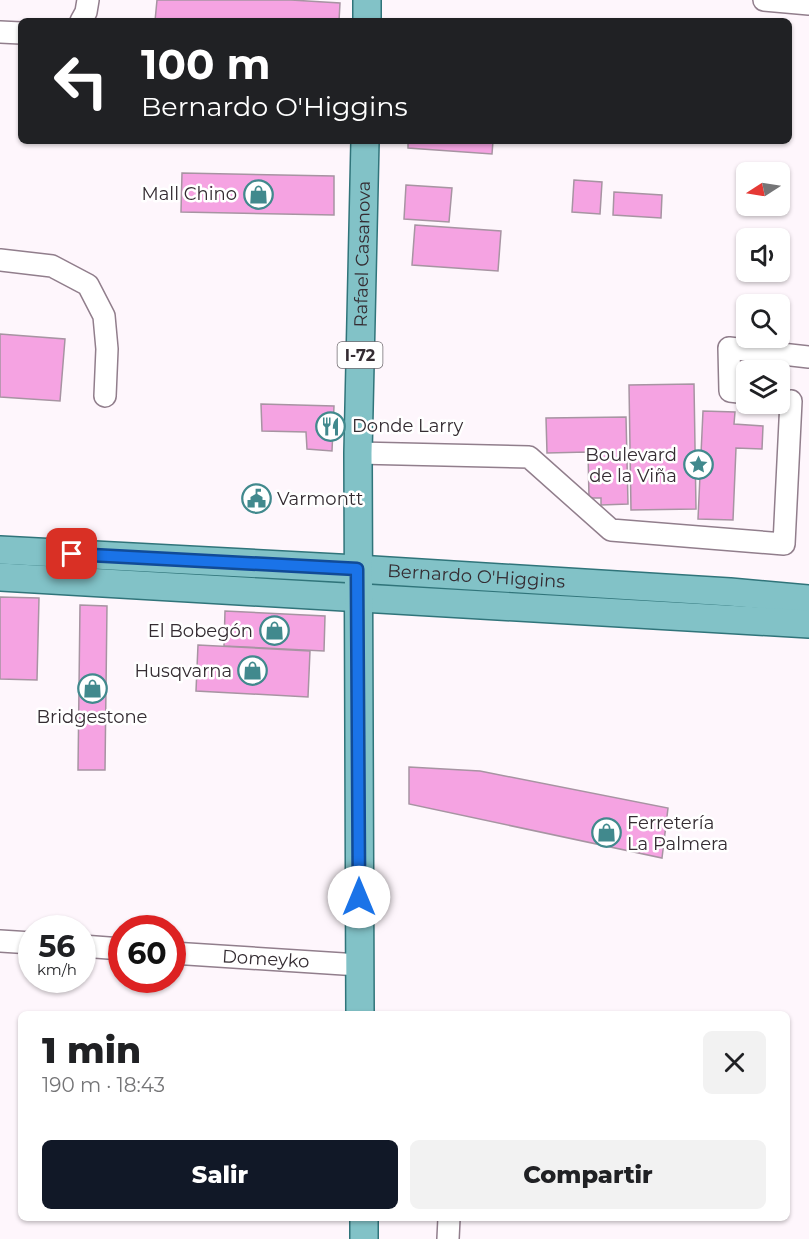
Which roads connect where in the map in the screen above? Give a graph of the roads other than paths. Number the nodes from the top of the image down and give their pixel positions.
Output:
1 (88, 0) edge
2 (366, 0) edge
3 (764, 0) edge
4 (770, 0) edge
5 (809, 4) edge
6 (83, 18) edge
7 (366, 18) edge
8 (0, 32) edge
9 (18, 33) edge
10 (365, 144) edge
11 (0, 261) edge
12 (809, 357) edge
13 (736, 392) edge
14 (105, 396) dead end
15 (793, 401) edge
16 (358, 453) junction
17 (0, 550) edge
18 (357, 569) junction
19 (0, 577) edge
20 (357, 598) junction
21 (809, 599) edge
22 (809, 624) edge
23 (0, 941) edge
24 (18, 942) edge
25 (186, 954) edge
26 (359, 966) junction
27 (360, 1011) edge
28 (364, 1221) edge
29 (449, 1221) edge
30 (364, 1239) edge
31 (448, 1239) edge

1 - 6 street
2 - 7 main road
3 - 4 street
4 - 5 street
8 - 9 street
10 - 16 main road, Rafael Casanova / I-72
11 - 14 street
12 - 13 street
15 - 16 street
16 - 18 main road, Rafael Casanova / I-72
17 - 18 main road, Bernardo O'Higgins
18 - 20 main road, Rafael Casanova / I-72
18 - 21 main road, Bernardo O'Higgins
19 - 20 main road, Bernardo O'Higgins
20 - 22 main road, Bernardo O'Higgins
20 - 26 main road, Rafael Casanova / I-72
23 - 24 street
25 - 26 street, Domeyko
26 - 27 main road, Rafael Casanova / I-72
28 - 30 main road
29 - 31 street

